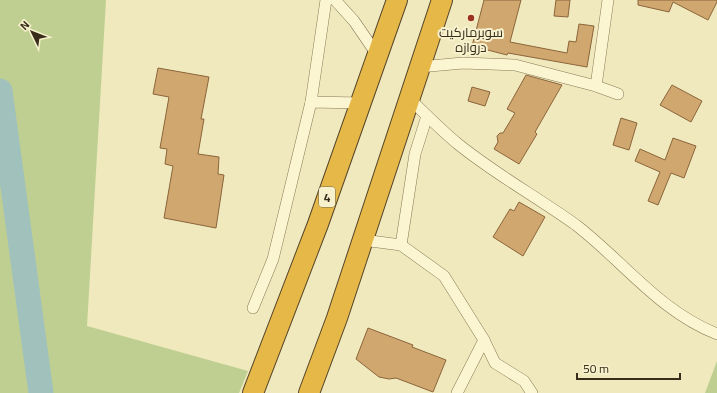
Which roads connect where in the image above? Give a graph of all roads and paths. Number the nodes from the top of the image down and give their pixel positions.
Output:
1 (326, 0) edge
2 (335, 0) edge
3 (397, 0) edge
4 (442, 0) edge
5 (608, 0) edge
6 (378, 56) junction
7 (419, 67) junction
8 (596, 86) junction
9 (618, 94) dead end
10 (409, 98) junction
11 (311, 102) junction
12 (361, 103) junction
13 (427, 116) junction
14 (363, 240) junction
15 (400, 245) junction
16 (253, 308) dead end
17 (717, 334) edge
18 (484, 340) junction
19 (253, 393) edge
20 (309, 393) edge
21 (456, 393) edge
22 (532, 393) edge

1 - 11 street
2 - 6 street
3 - 6 highway, 4
4 - 7 highway
5 - 8 street
6 - 12 highway, 4
7 - 8 street
7 - 10 highway
8 - 9 street
10 - 13 street
10 - 14 highway
11 - 12 street
11 - 16 street
12 - 19 highway, 4
13 - 15 street
13 - 17 street
14 - 15 street
14 - 20 highway
15 - 18 street
18 - 21 street
18 - 22 street

